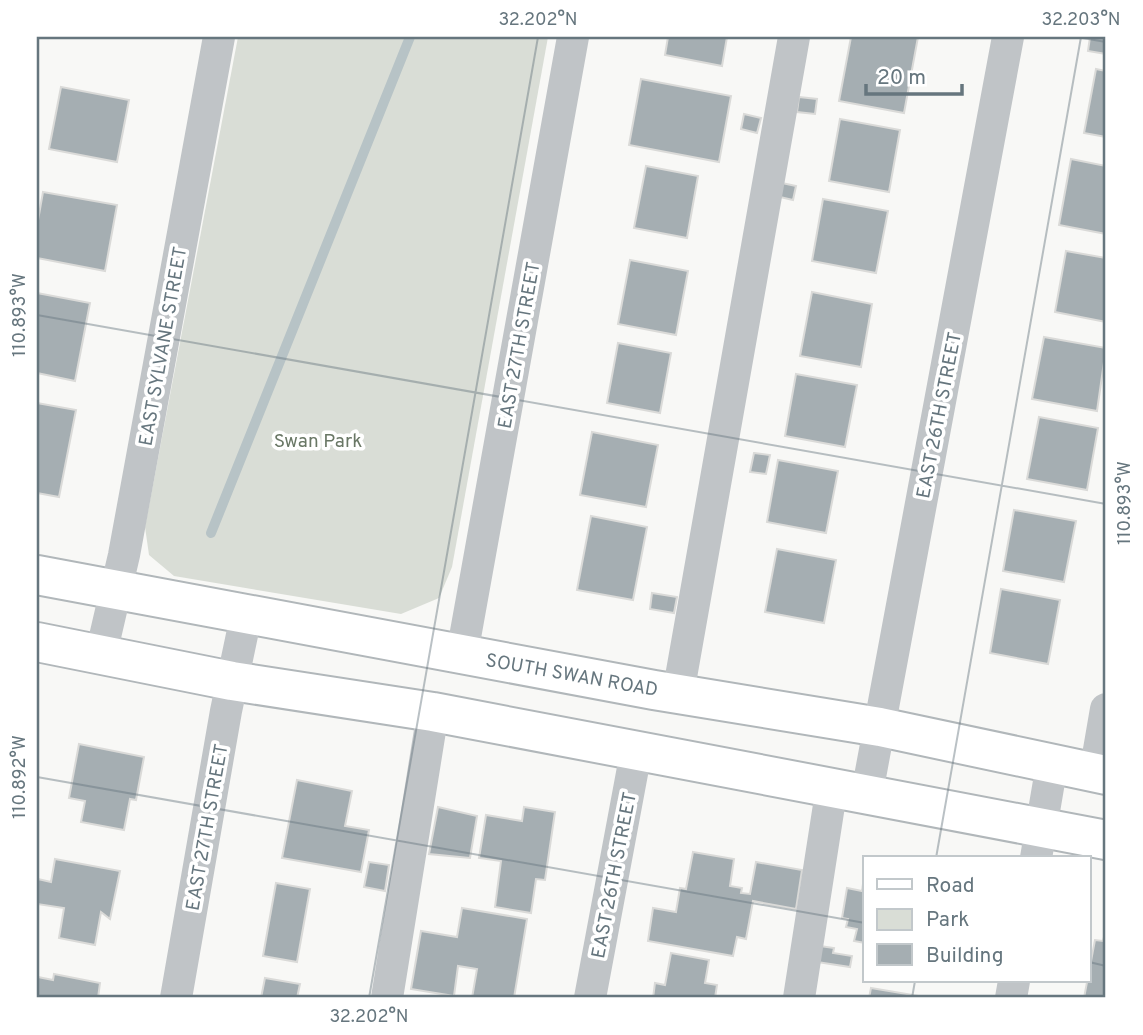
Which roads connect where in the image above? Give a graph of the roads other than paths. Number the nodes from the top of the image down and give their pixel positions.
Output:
1 (219, 37) edge
2 (573, 37) edge
3 (794, 37) edge
4 (1008, 37) edge
5 (37, 575) edge
6 (117, 593) junction
7 (246, 616) junction
8 (37, 642) edge
9 (101, 654) junction
10 (462, 654) junction
11 (232, 681) junction
12 (678, 694) junction
13 (1106, 709) edge
14 (433, 712) junction
15 (880, 727) junction
16 (636, 752) junction
17 (1052, 764) junction
18 (1100, 774) edge
19 (849, 790) junction
20 (1106, 840) edge
21 (1039, 843) edge
22 (176, 998) edge
23 (387, 998) edge
24 (590, 998) edge
25 (799, 998) edge

1 - 6 street, EAST SYLVANE STREET
2 - 10 street, EAST 27TH STREET
3 - 12 street
4 - 15 street, EAST 26TH STREET
5 - 6 main road, SOUTH SWAN ROAD
6 - 7 main road, SOUTH SWAN ROAD
6 - 9 street, EAST SYLVANE STREET
7 - 10 main road, SOUTH SWAN ROAD
7 - 11 street, EAST 27TH STREET
8 - 9 main road
9 - 11 main road
10 - 12 main road, SOUTH SWAN ROAD
11 - 14 main road
11 - 22 street, EAST 27TH STREET
12 - 15 main road, SOUTH SWAN ROAD
13 - 18 street
14 - 16 main road
14 - 23 street
15 - 17 main road, SOUTH SWAN ROAD
15 - 19 street, EAST 26TH STREET
16 - 19 main road
16 - 24 street, EAST 26TH STREET
17 - 18 main road, SOUTH SWAN ROAD
17 - 21 street
19 - 21 main road
19 - 25 street, EAST 26TH STREET
20 - 21 main road

